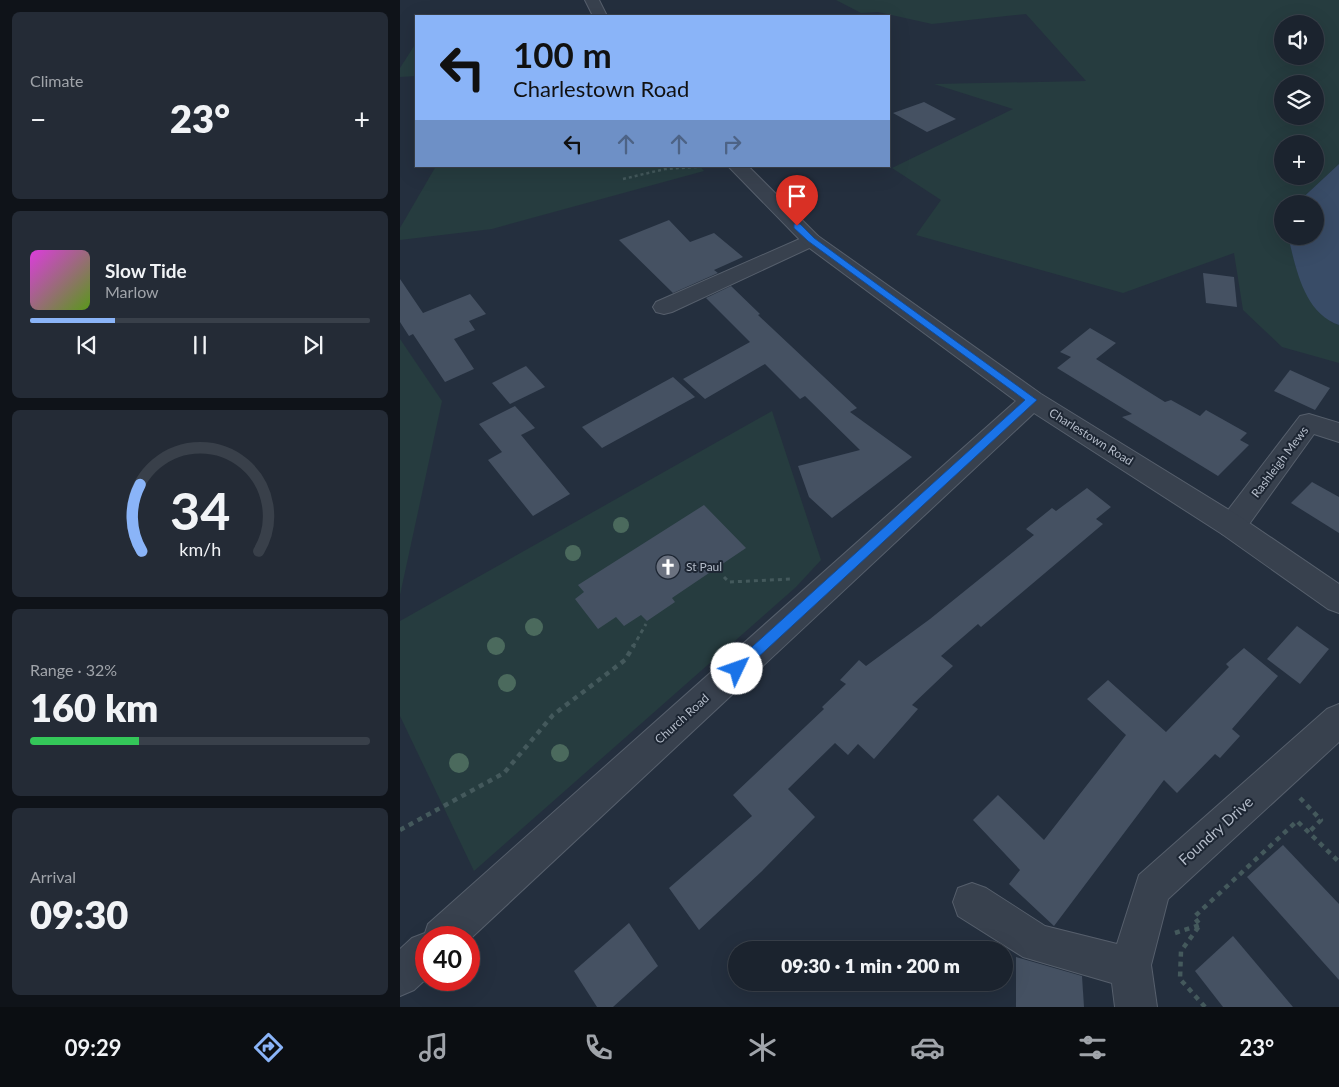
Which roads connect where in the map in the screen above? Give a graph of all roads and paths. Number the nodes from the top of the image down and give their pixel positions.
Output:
1 (592, 0) edge
2 (600, 15) edge
3 (696, 167) edge
4 (738, 167) edge
5 (623, 179) dead end
6 (811, 240) junction
7 (664, 306) dead end
8 (1032, 400) junction
9 (1339, 433) edge
10 (1232, 526) junction
11 (724, 577) dead end
12 (825, 589) junction
13 (1339, 600) edge
14 (646, 624) dead end
15 (1339, 720) edge
16 (1277, 775) junction
17 (400, 830) edge
18 (1309, 832) junction
19 (1339, 862) edge
20 (972, 902) dead end
21 (455, 926) edge
22 (415, 962) edge
23 (1131, 965) junction
24 (400, 976) edge
25 (1136, 1007) edge
26 (1205, 1007) edge

1 - 2 street
3 - 5 path
4 - 6 street, Charlestown Road
6 - 7 street
6 - 8 street, Charlestown Road
8 - 10 street, Charlestown Road
8 - 12 street, Church Road
9 - 10 street, Rashleigh Mews
10 - 13 street, Charlestown Road
11 - 12 path
12 - 21 street, Church Road
14 - 17 path
15 - 16 street, Foundry Drive
16 - 18 path
16 - 23 street, Foundry Drive
18 - 19 path
18 - 26 path
20 - 23 street
22 - 24 street
23 - 25 street, Foundry Drive

